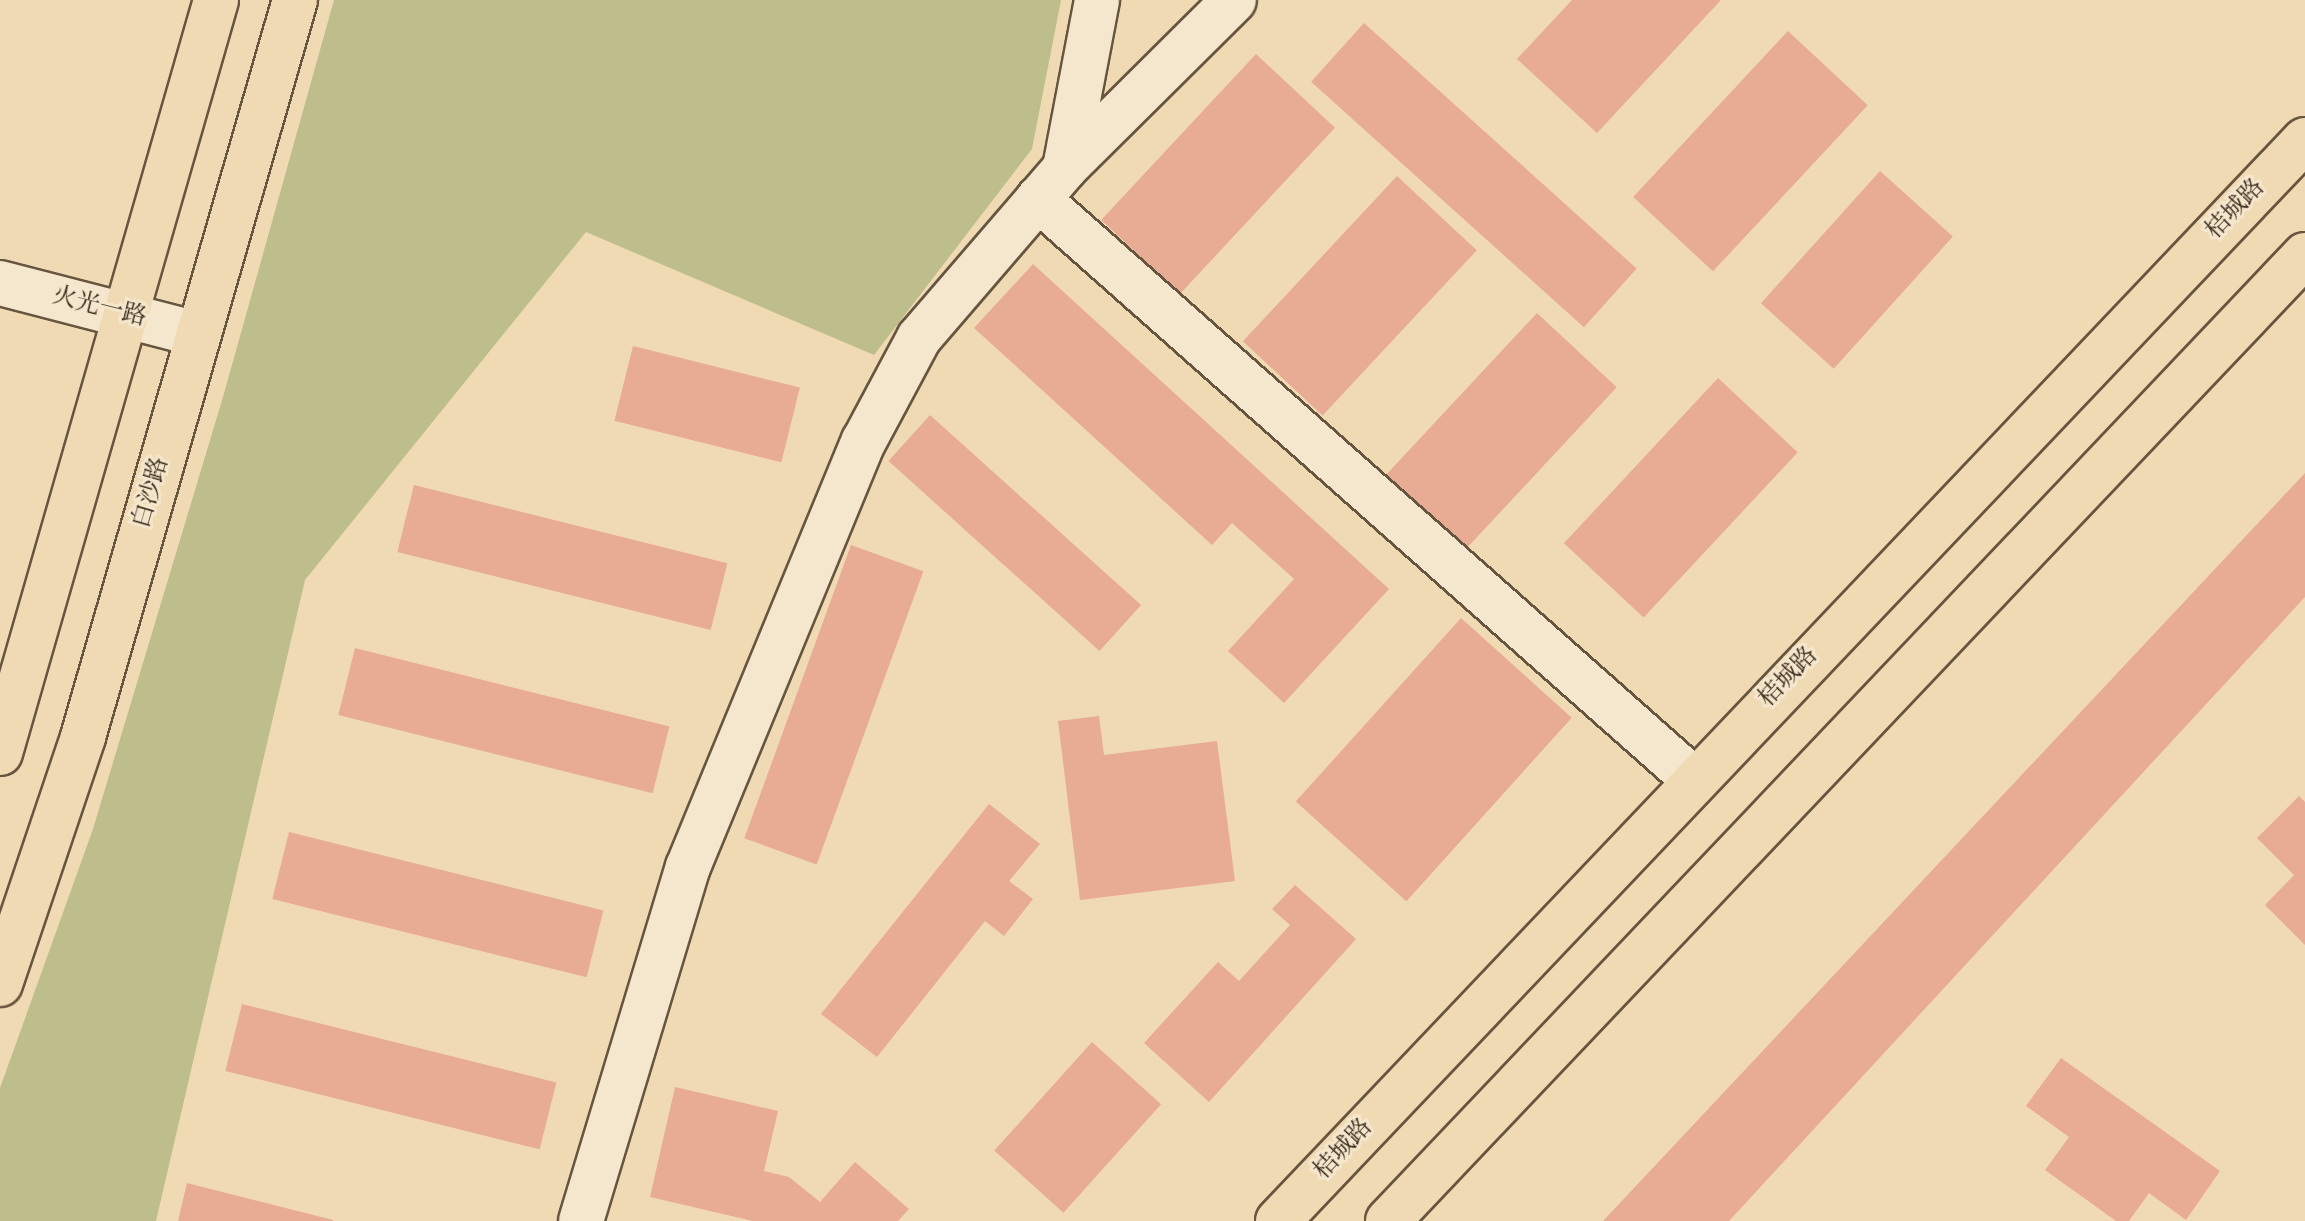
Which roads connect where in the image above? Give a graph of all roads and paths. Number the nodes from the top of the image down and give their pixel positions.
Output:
1 (216, 0) edge
2 (295, 0) edge
3 (1097, 0) edge
4 (1234, 0) edge
5 (2305, 140) edge
6 (1051, 184) junction
7 (2305, 255) edge
8 (0, 283) edge
9 (128, 314) junction
10 (197, 334) junction
11 (0, 753) edge
12 (1693, 779) junction
13 (0, 984) edge
14 (581, 1221) edge
15 (1278, 1221) edge
16 (1388, 1221) edge

1 - 9 main road
2 - 10 main road, 白沙路
3 - 6 street
4 - 6 street
5 - 12 main road, 桔城路
6 - 12 street
6 - 14 street
7 - 16 main road
8 - 9 street, 火光一路
9 - 10 street, 火光一路
9 - 11 main road
10 - 13 main road, 白沙路
12 - 15 main road, 桔城路

